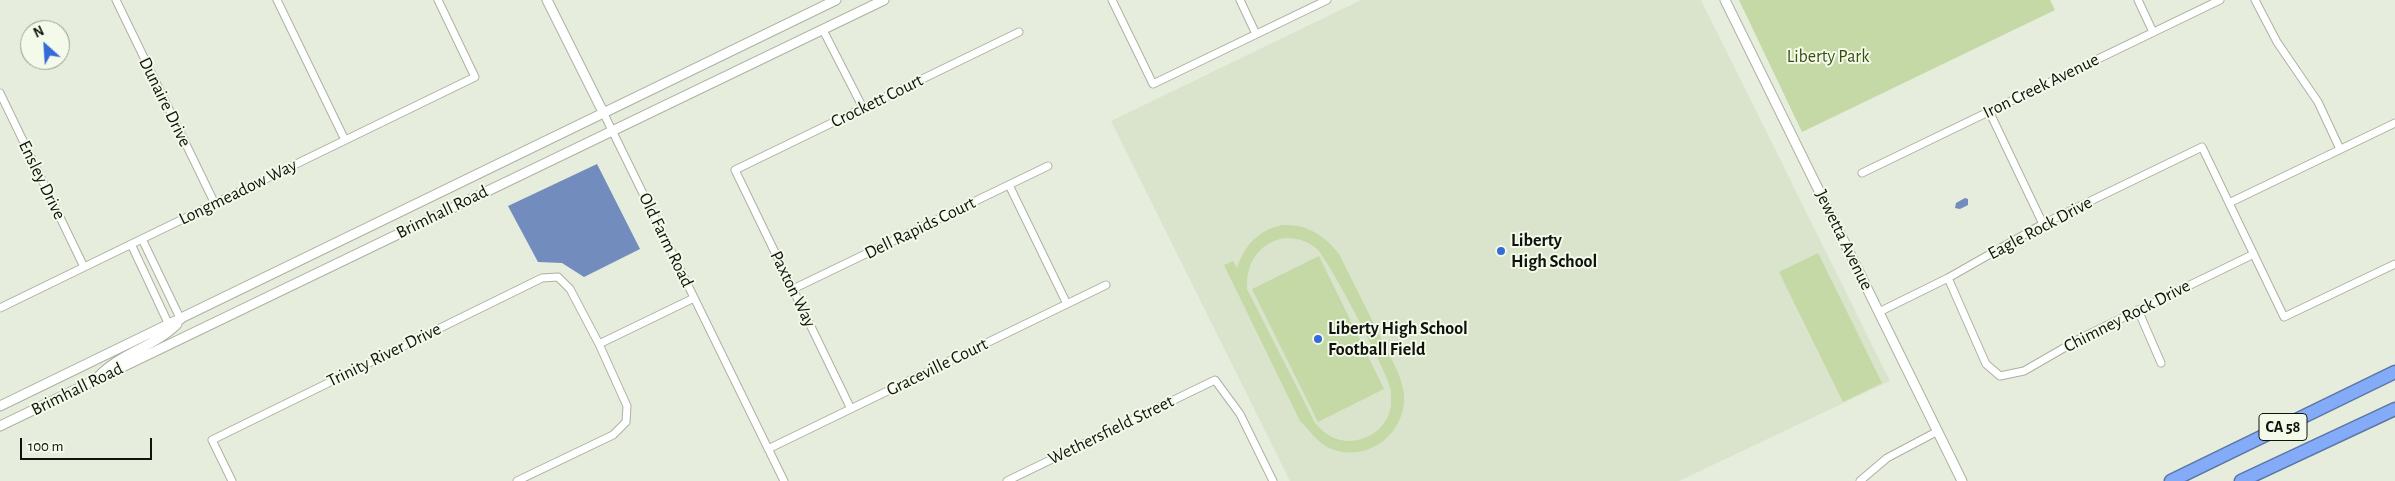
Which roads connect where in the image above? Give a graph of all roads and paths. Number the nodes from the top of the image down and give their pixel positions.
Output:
1 (116, 0) edge
2 (277, 0) edge
3 (438, 0) edge
4 (547, 0) edge
5 (836, 0) edge
6 (873, 0) edge
7 (884, 0) edge
8 (1112, 0) edge
9 (1240, 0) edge
10 (1326, 0) edge
11 (1725, 0) edge
12 (2138, 0) edge
13 (2220, 0) edge
14 (2255, 0) edge
15 (866, 9) junction
16 (822, 30) junction
17 (1019, 32) dead end
18 (2153, 32) junction
19 (1256, 34) junction
20 (0, 93) edge
21 (863, 108) junction
22 (1989, 111) junction
23 (603, 112) junction
24 (2395, 123) edge
25 (613, 132) junction
26 (345, 140) junction
27 (2340, 149) junction
28 (1048, 166) dead end
29 (735, 170) joint
30 (1862, 173) dead end
31 (1009, 185) junction
32 (2229, 203) junction
33 (215, 204) junction
34 (2043, 224) junction
35 (142, 239) junction
36 (131, 244) junction
37 (2254, 254) junction
38 (2395, 264) edge
39 (84, 267) junction
40 (1948, 278) junction
41 (1106, 285) dead end
42 (793, 289) junction
43 (694, 298) junction
44 (1067, 304) junction
45 (0, 308) edge
46 (2138, 310) junction
47 (1879, 312) junction
48 (181, 320) junction
49 (169, 325) junction
50 (599, 344) junction
51 (2161, 363) dead end
52 (2395, 372) edge
53 (96, 380) junction
54 (0, 406) edge
55 (851, 409) junction
56 (2395, 409) edge
57 (0, 426) edge
58 (1938, 431) junction
59 (768, 449) junction
60 (232, 481) edge
61 (517, 481) edge
62 (784, 481) edge
63 (1007, 481) edge
64 (1273, 481) edge
65 (1860, 481) edge
66 (1962, 481) edge
67 (2171, 481) edge
68 (2241, 481) edge

1 - 33 street, Dunaire Drive
2 - 26 street
3 - 26 street, Longmeadow Way
4 - 23 street, Old Farm Road
5 - 23 street, Brimhall Road
6 - 15 street
7 - 15 street, Brimhall Road
8 - 19 street
9 - 19 street
10 - 19 street
11 - 47 street, Jewetta Avenue
12 - 18 street
13 - 18 street, Iron Creek Avenue
14 - 27 street
15 - 16 street, Brimhall Road
16 - 21 street
16 - 25 street, Brimhall Road
17 - 21 street, Crockett Court
18 - 22 street, Iron Creek Avenue
20 - 39 street, Ensley Drive
21 - 29 street, Crockett Court
22 - 30 street, Iron Creek Avenue
22 - 34 street
23 - 25 street, Old Farm Road
23 - 48 street, Brimhall Road
24 - 27 street
25 - 43 street, Old Farm Road
25 - 53 street, Brimhall Road
26 - 33 street, Longmeadow Way
27 - 32 street
28 - 31 street, Dell Rapids Court
29 - 42 street, Paxton Way
31 - 42 street, Dell Rapids Court
31 - 44 street
32 - 34 street, Eagle Rock Drive
32 - 37 street
33 - 35 street, Longmeadow Way
34 - 40 street, Eagle Rock Drive
35 - 36 street, Longmeadow Way
35 - 48 street
36 - 39 street, Longmeadow Way
36 - 49 street
37 - 38 street
37 - 46 street, Chimney Rock Drive
39 - 45 street, Longmeadow Way
40 - 46 street, Chimney Rock Drive
40 - 47 street, Eagle Rock Drive
41 - 44 street, Graceville Court
42 - 55 street, Paxton Way
43 - 50 street
43 - 59 street, Old Farm Road
44 - 55 street, Graceville Court
46 - 51 street
47 - 58 street, Jewetta Avenue
48 - 49 street, Brimhall Road
48 - 53 street
49 - 54 street, Brimhall Road
50 - 60 street, Trinity River Drive
50 - 61 street
52 - 67 highway, CA 58
53 - 57 street, Brimhall Road
55 - 59 street, Graceville Court
56 - 68 highway, CA 58
58 - 65 street
58 - 66 street, Jewetta Avenue
59 - 62 street, Old Farm Road
63 - 64 street, Wethersfield Street

